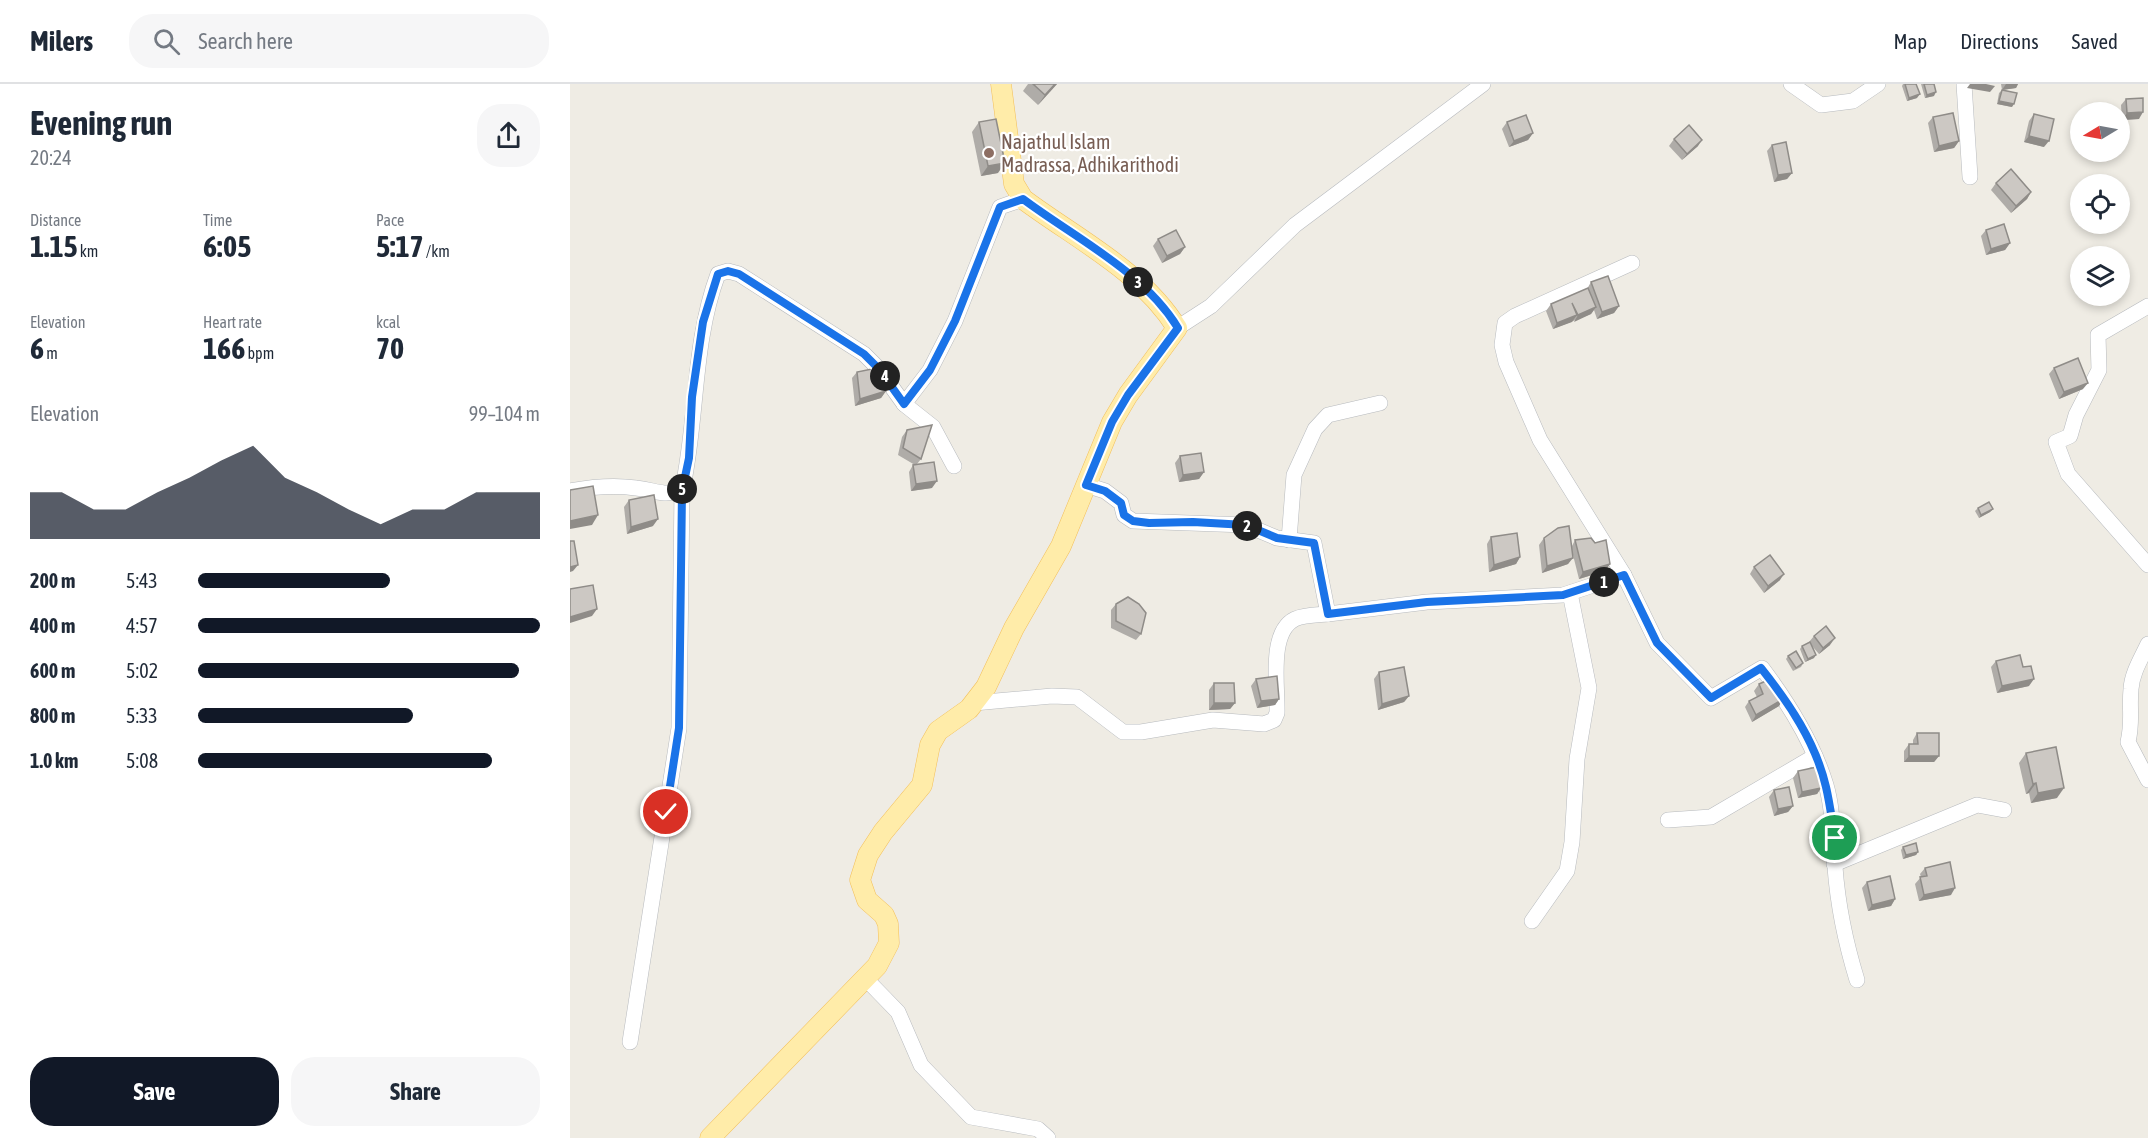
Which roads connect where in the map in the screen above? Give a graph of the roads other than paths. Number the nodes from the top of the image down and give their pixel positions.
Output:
1 (1002, 84) edge
2 (1483, 84) edge
3 (1791, 84) edge
4 (1878, 84) edge
5 (1964, 84) edge
6 (1970, 177) dead end
7 (1023, 199) junction
8 (1632, 263) dead end
9 (2148, 306) edge
10 (1178, 328) junction
11 (1380, 403) dead end
12 (904, 404) junction
13 (954, 466) dead end
14 (1086, 485) junction
15 (570, 491) edge
16 (682, 491) junction
17 (1289, 540) junction
18 (2148, 566) edge
19 (1624, 575) junction
20 (1570, 593) junction
21 (1328, 614) junction
22 (2148, 644) edge
23 (974, 703) junction
24 (1815, 756) junction
25 (2148, 780) edge
26 (2004, 810) dead end
27 (1668, 820) dead end
28 (1834, 864) junction
29 (1532, 921) dead end
30 (865, 978) junction
31 (1857, 980) dead end
32 (630, 1042) dead end
33 (710, 1138) edge
34 (1048, 1138) edge

1 - 7 main road
2 - 10 street
3 - 4 street
5 - 6 street
7 - 10 main road
7 - 12 street
8 - 19 street
9 - 18 street
10 - 14 main road
11 - 17 street
12 - 13 street
12 - 16 street
14 - 17 street
14 - 23 main road
15 - 16 street
16 - 32 street
17 - 21 street
19 - 20 street
19 - 24 street
20 - 21 street
20 - 29 street
21 - 23 street
22 - 25 street
23 - 30 main road
24 - 27 street
24 - 28 street
26 - 28 street
28 - 31 street
30 - 33 main road
30 - 34 street

